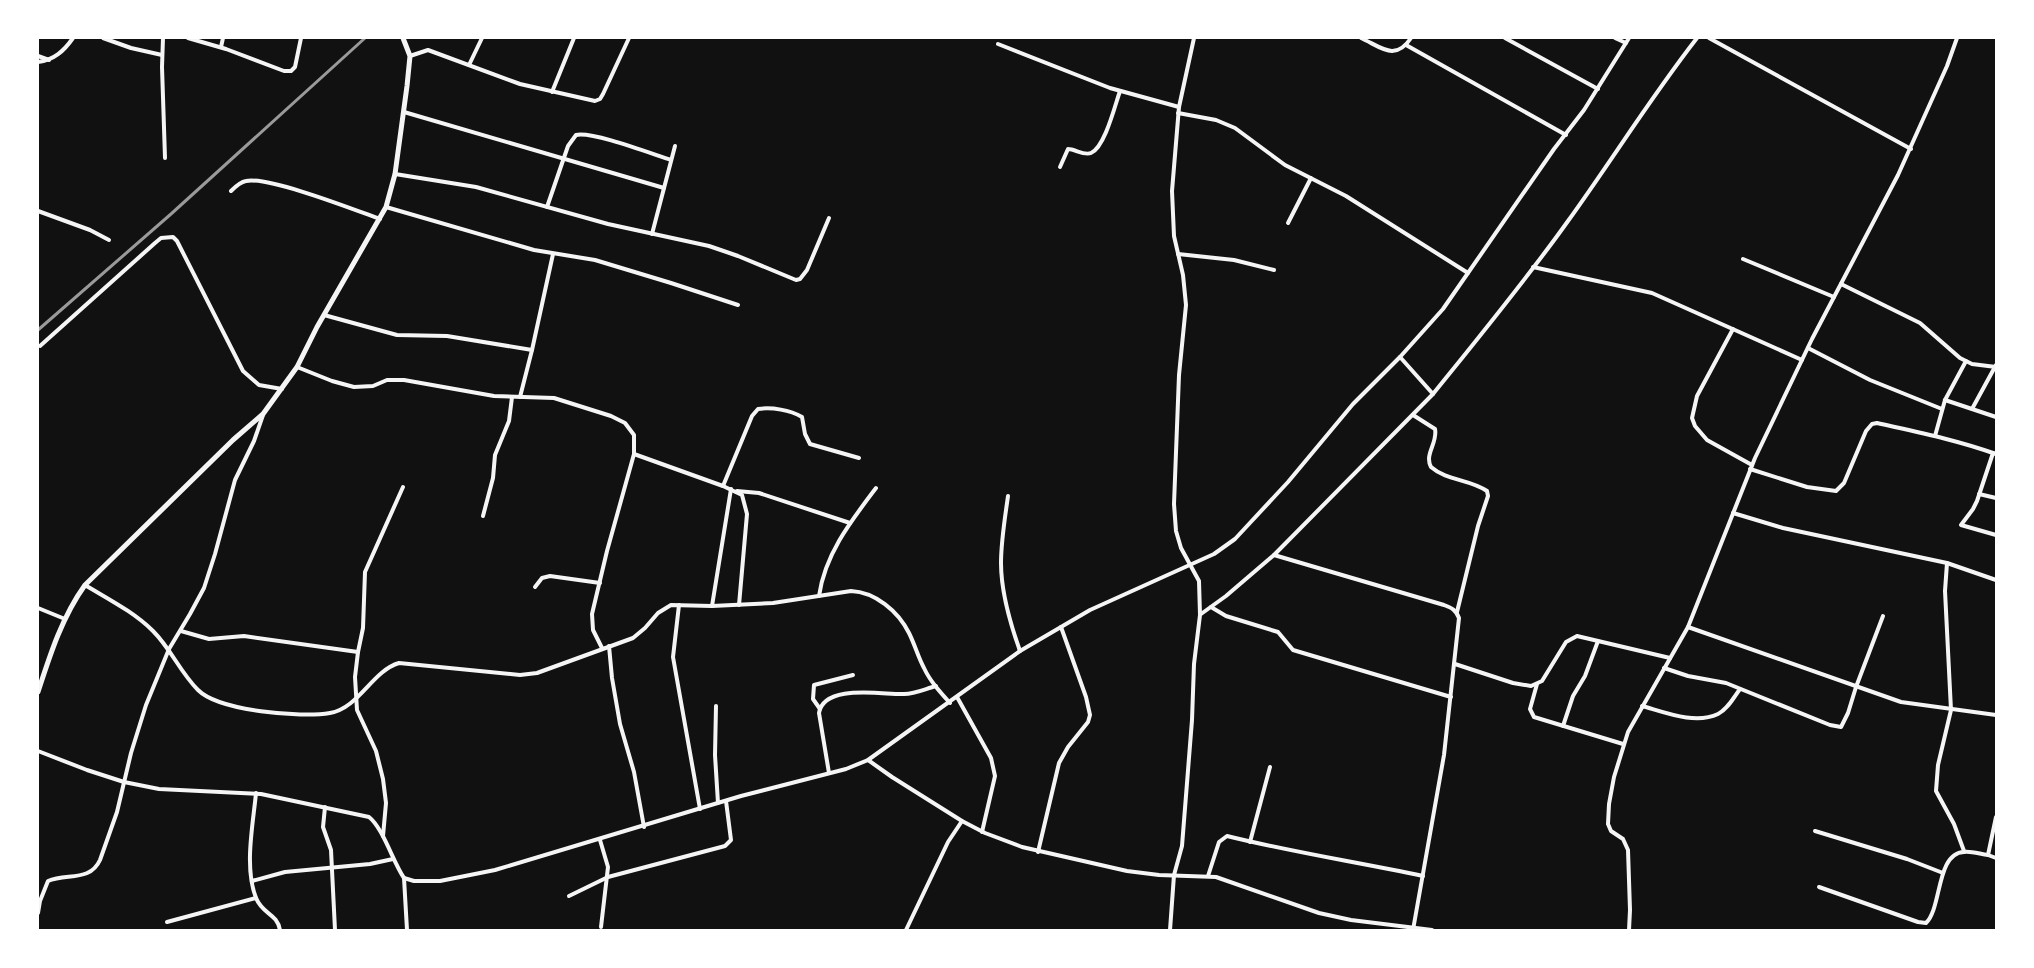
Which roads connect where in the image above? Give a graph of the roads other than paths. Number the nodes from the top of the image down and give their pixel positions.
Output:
1 (73, 38) edge
2 (103, 38) edge
3 (163, 38) edge
4 (188, 38) edge
5 (223, 38) edge
6 (301, 38) edge
7 (403, 38) edge
8 (482, 38) edge
9 (574, 38) edge
10 (629, 38) edge
11 (1187, 38) edge
12 (1361, 38) edge
13 (1411, 38) edge
14 (1505, 38) edge
15 (1615, 38) edge
16 (1629, 38) edge
17 (1697, 38) edge
18 (1709, 38) edge
19 (1957, 38) edge
20 (1194, 39) edge
21 (998, 44) dead end
22 (1626, 44) junction
23 (1406, 45) junction
24 (221, 47) junction
25 (162, 55) junction
26 (38, 56) edge
27 (410, 56) junction
28 (50, 60) junction
29 (38, 62) edge
30 (469, 65) junction
31 (1598, 89) junction
32 (1120, 91) junction
33 (552, 92) junction
34 (1179, 107) junction
35 (404, 112) junction
36 (1178, 113) junction
37 (1566, 135) junction
38 (675, 146) dead end
39 (1911, 149) junction
40 (165, 158) dead end
41 (563, 158) junction
42 (671, 160) junction
43 (1060, 167) dead end
44 (395, 174) junction
45 (1311, 178) junction
46 (664, 188) junction
47 (231, 190) dead end
48 (386, 207) junction
49 (547, 207) junction
50 (38, 211) edge
51 (829, 218) dead end
52 (380, 219) junction
53 (1288, 224) dead end
54 (652, 234) junction
55 (109, 240) dead end
56 (553, 254) junction
57 (1178, 254) junction
58 (1743, 259) dead end
59 (1533, 267) junction
60 (1274, 270) dead end
61 (1468, 273) junction
62 (1841, 284) junction
63 (1834, 297) junction
64 (738, 305) dead end
65 (324, 315) junction
66 (1733, 328) junction
67 (39, 346) dead end
68 (1808, 348) junction
69 (532, 350) junction
70 (1400, 357) junction
71 (1802, 360) junction
72 (1966, 361) junction
73 (1996, 366) edge
74 (297, 367) junction
75 (283, 389) junction
76 (1433, 394) junction
77 (512, 397) junction
78 (520, 397) junction
79 (1945, 400) junction
80 (1942, 409) junction
81 (1972, 409) junction
82 (263, 414) junction
83 (1413, 414) junction
84 (1996, 417) edge
85 (1935, 436) junction
86 (634, 454) junction
87 (1995, 454) edge
88 (858, 458) dead end
89 (1751, 467) junction
90 (723, 486) junction
91 (403, 487) dead end
92 (876, 488) dead end
93 (731, 489) junction
94 (737, 491) junction
95 (1979, 494) junction
96 (1008, 496) dead end
97 (1996, 498) edge
98 (1733, 513) junction
99 (483, 516) dead end
100 (850, 523) junction
101 (1996, 535) edge
102 (1274, 555) junction
103 (1947, 563) junction
104 (1190, 565) junction
105 (1996, 580) edge
106 (600, 583) junction
107 (85, 585) junction
108 (535, 587) dead end
109 (819, 596) junction
110 (739, 604) junction
111 (679, 605) junction
112 (712, 606) junction
113 (1211, 607) junction
114 (38, 608) edge
115 (1457, 612) junction
116 (1200, 615) junction
117 (1883, 616) dead end
118 (65, 619) junction
119 (1061, 627) junction
120 (1688, 627) junction
121 (181, 630) junction
122 (1598, 641) junction
123 (609, 646) junction
124 (602, 648) junction
125 (169, 649) junction
126 (1020, 651) junction
127 (358, 652) junction
128 (1670, 658) junction
129 (1455, 664) junction
130 (1664, 668) junction
131 (853, 675) dead end
132 (1537, 684) junction
133 (936, 686) junction
134 (1856, 687) junction
135 (1740, 688) junction
136 (38, 692) edge
137 (957, 697) junction
138 (1451, 697) junction
139 (355, 698) junction
140 (950, 703) junction
141 (716, 706) dead end
142 (1642, 706) junction
143 (820, 710) junction
144 (1952, 710) junction
145 (1996, 715) edge
146 (1563, 726) junction
147 (1623, 744) junction
148 (38, 751) edge
149 (868, 760) junction
150 (1269, 767) dead end
151 (829, 773) junction
152 (124, 782) junction
153 (256, 793) junction
154 (726, 801) junction
155 (718, 803) junction
156 (325, 807) junction
157 (700, 809) junction
158 (1996, 817) edge
159 (962, 821) junction
160 (644, 827) junction
161 (1815, 831) dead end
162 (982, 832) junction
163 (383, 837) junction
164 (600, 840) junction
165 (1250, 842) junction
166 (1964, 851) junction
167 (1038, 852) junction
168 (1988, 855) junction
169 (1996, 858) edge
170 (393, 859) junction
171 (331, 869) junction
172 (1943, 873) junction
173 (1174, 874) junction
174 (1208, 876) junction
175 (1423, 876) junction
176 (608, 877) junction
177 (404, 878) junction
178 (252, 881) junction
179 (1819, 887) dead end
180 (569, 896) dead end
181 (256, 898) junction
182 (38, 913) edge
183 (167, 922) dead end
184 (601, 927) dead end
185 (1413, 929) edge
186 (280, 930) edge
187 (335, 930) edge
188 (407, 930) edge
189 (906, 930) edge
190 (1170, 930) edge
191 (1432, 930) edge
192 (1629, 930) edge

1 - 28 street
2 - 25 street
3 - 25 street
4 - 24 street
5 - 24 street
6 - 24 street
7 - 27 main road
8 - 30 street
9 - 33 street
10 - 33 street
11 - 20 street
12 - 23 street
13 - 23 street
14 - 31 street
15 - 22 street
16 - 22 street
17 - 59 street
18 - 39 street
19 - 39 street
20 - 34 street
21 - 32 street
22 - 31 street
23 - 37 street
25 - 40 street
26 - 28 street
27 - 30 street
27 - 35 main road
28 - 29 street
30 - 33 street
31 - 37 street
32 - 34 street
32 - 43 street
34 - 36 street
35 - 41 street
35 - 44 main road
36 - 45 street
36 - 57 street
37 - 61 street
38 - 42 street
39 - 62 street
41 - 42 street
41 - 46 street
41 - 49 street
42 - 46 street
44 - 48 main road
44 - 49 street
45 - 53 street
45 - 61 street
46 - 54 street
47 - 52 street
48 - 52 main road
48 - 56 street
49 - 54 street
50 - 55 street
51 - 54 street
52 - 65 main road
56 - 64 street
56 - 69 street
57 - 60 street
57 - 104 street
58 - 63 street
59 - 66 street
59 - 76 street
61 - 70 street
62 - 63 street
62 - 72 street
63 - 68 street
65 - 69 street
65 - 74 main road
66 - 71 street
66 - 89 street
67 - 75 street
68 - 71 street
68 - 80 street
69 - 78 street
70 - 76 street
70 - 104 street
71 - 89 street
72 - 73 street
72 - 79 street
73 - 81 street
74 - 75 main road
74 - 77 street
75 - 82 main road
76 - 83 street
77 - 78 street
77 - 99 street
78 - 86 street
79 - 80 street
79 - 81 street
80 - 85 street
81 - 84 street
82 - 107 main road
82 - 121 street
83 - 102 street
83 - 115 street
85 - 87 street
85 - 89 street
86 - 90 street
86 - 106 street
87 - 95 street
88 - 90 street
89 - 98 street
90 - 93 street
91 - 127 street
92 - 100 street
93 - 94 street
93 - 112 street
94 - 100 street
94 - 110 street
95 - 97 street
95 - 101 street
96 - 126 street
98 - 103 street
98 - 120 street
100 - 109 street
102 - 113 street
102 - 115 street
103 - 105 street
103 - 144 street
104 - 116 street
104 - 119 street
106 - 108 street
106 - 124 street
107 - 118 main road
107 - 125 street
109 - 110 street
109 - 133 street
110 - 112 street
111 - 112 street
111 - 123 street
111 - 157 street
113 - 116 street
113 - 138 street
114 - 118 street
115 - 129 street
116 - 173 street
117 - 134 street
118 - 136 main road
119 - 126 street
119 - 167 street
120 - 128 street
120 - 134 street
121 - 125 street
121 - 127 street
122 - 128 street
122 - 132 street
122 - 146 street
123 - 124 street
123 - 160 street
124 - 139 street
125 - 139 street
125 - 152 street
126 - 137 street
127 - 139 street
128 - 130 street
129 - 132 street
129 - 138 street
130 - 135 street
130 - 142 street
131 - 143 street
132 - 146 street
133 - 140 street
133 - 143 street
134 - 135 street
134 - 144 street
135 - 142 street
137 - 140 street
137 - 162 street
138 - 175 street
139 - 163 street
140 - 149 street
141 - 155 street
142 - 147 street
143 - 151 street
144 - 145 street
144 - 166 street
146 - 147 street
147 - 192 street
148 - 152 street
149 - 151 street
149 - 159 street
150 - 165 street
151 - 154 street
152 - 153 street
152 - 182 street
153 - 156 street
153 - 178 street
154 - 155 street
154 - 176 street
155 - 157 street
156 - 163 street
156 - 171 street
157 - 160 street
158 - 168 street
159 - 162 street
159 - 189 street
160 - 164 street
161 - 172 street
162 - 167 street
163 - 170 street
164 - 176 street
164 - 177 street
165 - 174 street
165 - 175 street
166 - 168 street
166 - 172 street
167 - 173 street
168 - 169 street
170 - 171 street
170 - 177 street
171 - 178 street
171 - 187 street
172 - 179 street
173 - 174 street
173 - 190 street
174 - 185 street
175 - 185 street
176 - 180 street
176 - 184 street
177 - 188 street
178 - 181 street
181 - 183 street
181 - 186 street
185 - 191 street

